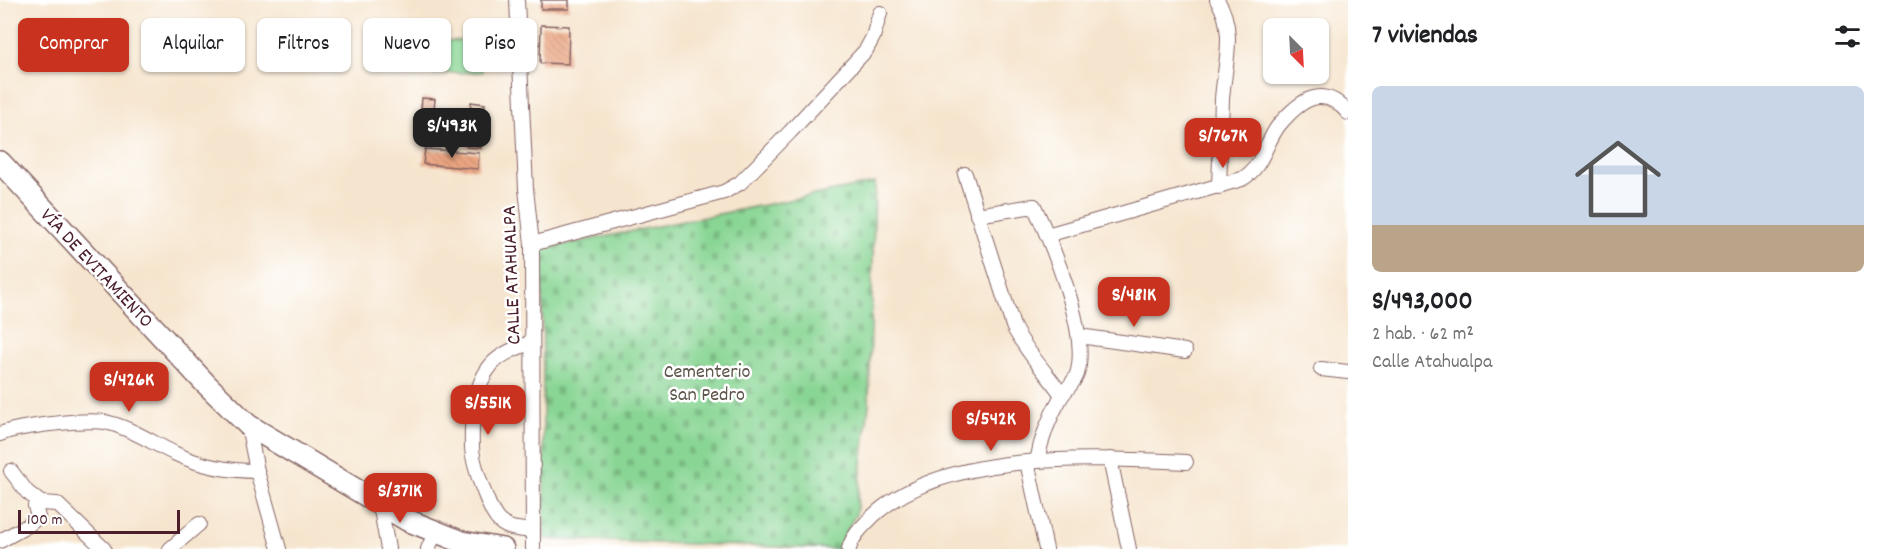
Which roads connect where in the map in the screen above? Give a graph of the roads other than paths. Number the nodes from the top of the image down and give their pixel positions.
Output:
1 (517, 0) edge
2 (1217, 0) edge
3 (880, 13) dead end
4 (1348, 113) edge
5 (0, 162) edge
6 (964, 174) dead end
7 (1219, 187) junction
8 (977, 215) junction
9 (1047, 235) junction
10 (532, 244) junction
11 (1078, 336) junction
12 (532, 342) junction
13 (1185, 351) dead end
14 (1322, 369) dead end
15 (1348, 372) edge
16 (1062, 395) junction
17 (249, 425) junction
18 (0, 434) edge
19 (1110, 459) junction
20 (1032, 462) junction
21 (1186, 462) dead end
22 (11, 471) dead end
23 (256, 471) junction
24 (41, 503) junction
25 (380, 504) junction
26 (199, 524) dead end
27 (533, 531) junction
28 (0, 541) edge
29 (431, 541) edge
30 (104, 549) edge
31 (170, 549) edge
32 (279, 549) edge
33 (388, 549) edge
34 (503, 549) edge
35 (533, 549) edge
36 (849, 549) edge
37 (1046, 549) edge
38 (1129, 549) edge

1 - 10 street, CALLE ATAHUALPA
2 - 7 street
3 - 10 street
4 - 7 street
5 - 17 main road, VÍA DE EVITAMIENTO
6 - 8 street
7 - 9 street
8 - 9 street
8 - 16 street
9 - 11 street
10 - 12 street, CALLE ATAHUALPA
11 - 13 street
11 - 16 street
12 - 27 street, CALLE ATAHUALPA
12 - 27 street
14 - 15 street
16 - 20 street
17 - 23 street
17 - 25 main road, VÍA DE EVITAMIENTO
18 - 23 street
19 - 20 street
19 - 21 street
19 - 38 street
20 - 36 street
20 - 37 street
22 - 24 street
23 - 32 street
24 - 28 street
24 - 30 street
25 - 29 main road, VÍA DE EVITAMIENTO
25 - 33 street
26 - 31 street
27 - 35 street, CALLE ATAHUALPA
29 - 34 main road, VÍA DE EVITAMIENTO

